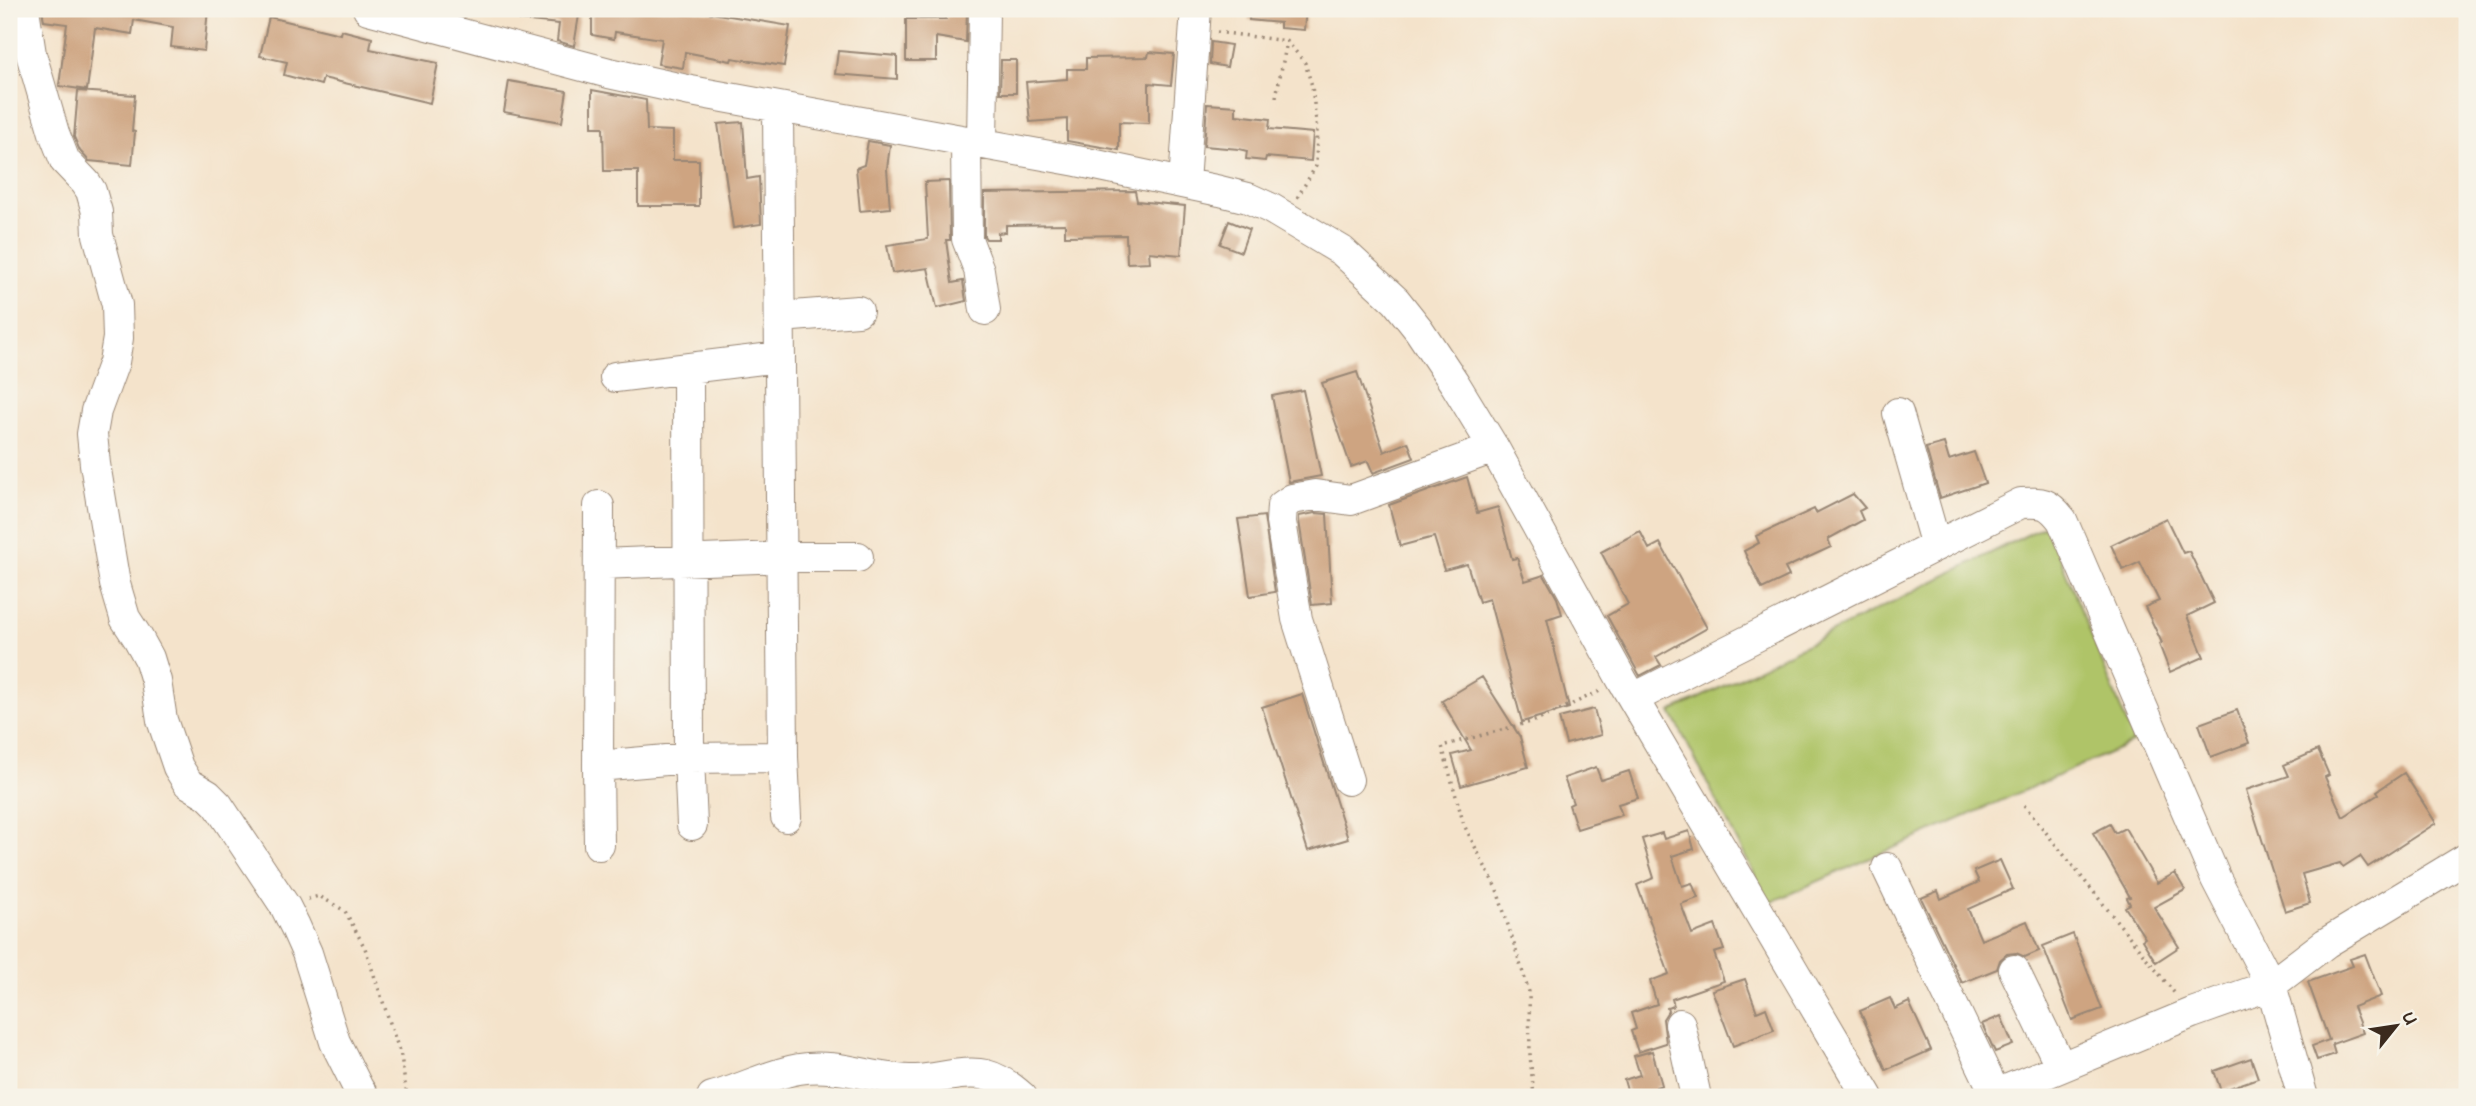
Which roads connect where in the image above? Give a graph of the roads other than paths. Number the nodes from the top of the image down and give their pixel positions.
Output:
1 (24, 9) edge
2 (368, 9) edge
3 (984, 9) edge
4 (1195, 19) edge
5 (778, 108) junction
6 (974, 143) junction
7 (1184, 183) junction
8 (985, 310) dead end
9 (858, 312) dead end
10 (780, 317) junction
11 (780, 356) junction
12 (688, 368) junction
13 (615, 377) dead end
14 (1898, 413) dead end
15 (1494, 448) junction
16 (599, 506) dead end
17 (1936, 546) junction
18 (782, 557) junction
19 (858, 557) dead end
20 (688, 561) junction
21 (600, 564) junction
22 (1628, 689) junction
23 (783, 757) junction
24 (690, 758) junction
25 (598, 765) junction
26 (1348, 780) dead end
27 (786, 817) dead end
28 (692, 825) dead end
29 (599, 845) dead end
30 (2467, 858) edge
31 (1887, 869) dead end
32 (2014, 970) dead end
33 (2271, 985) junction
34 (1680, 1024) dead end
35 (2062, 1067) junction
36 (1993, 1096) edge
37 (364, 1097) edge
38 (712, 1097) edge
39 (1023, 1097) edge
40 (1696, 1097) edge
41 (1868, 1097) edge
42 (2303, 1097) edge

1 - 37 street
2 - 5 street
3 - 6 street
4 - 7 street
5 - 6 street
5 - 10 street
6 - 7 street
6 - 8 street
7 - 15 street
9 - 10 street
10 - 11 street
11 - 12 street
11 - 18 street
12 - 13 street
12 - 20 street
14 - 17 street
15 - 22 street
15 - 26 street
16 - 21 street
17 - 22 street
17 - 33 street
18 - 19 street
18 - 20 street
18 - 23 street
20 - 21 street
20 - 24 street
21 - 25 street
22 - 41 street
23 - 24 street
23 - 27 street
24 - 25 street
24 - 28 street
25 - 29 street
30 - 33 street
31 - 36 street
32 - 35 street
33 - 35 street
33 - 42 street
34 - 40 street
35 - 36 street
38 - 39 street

